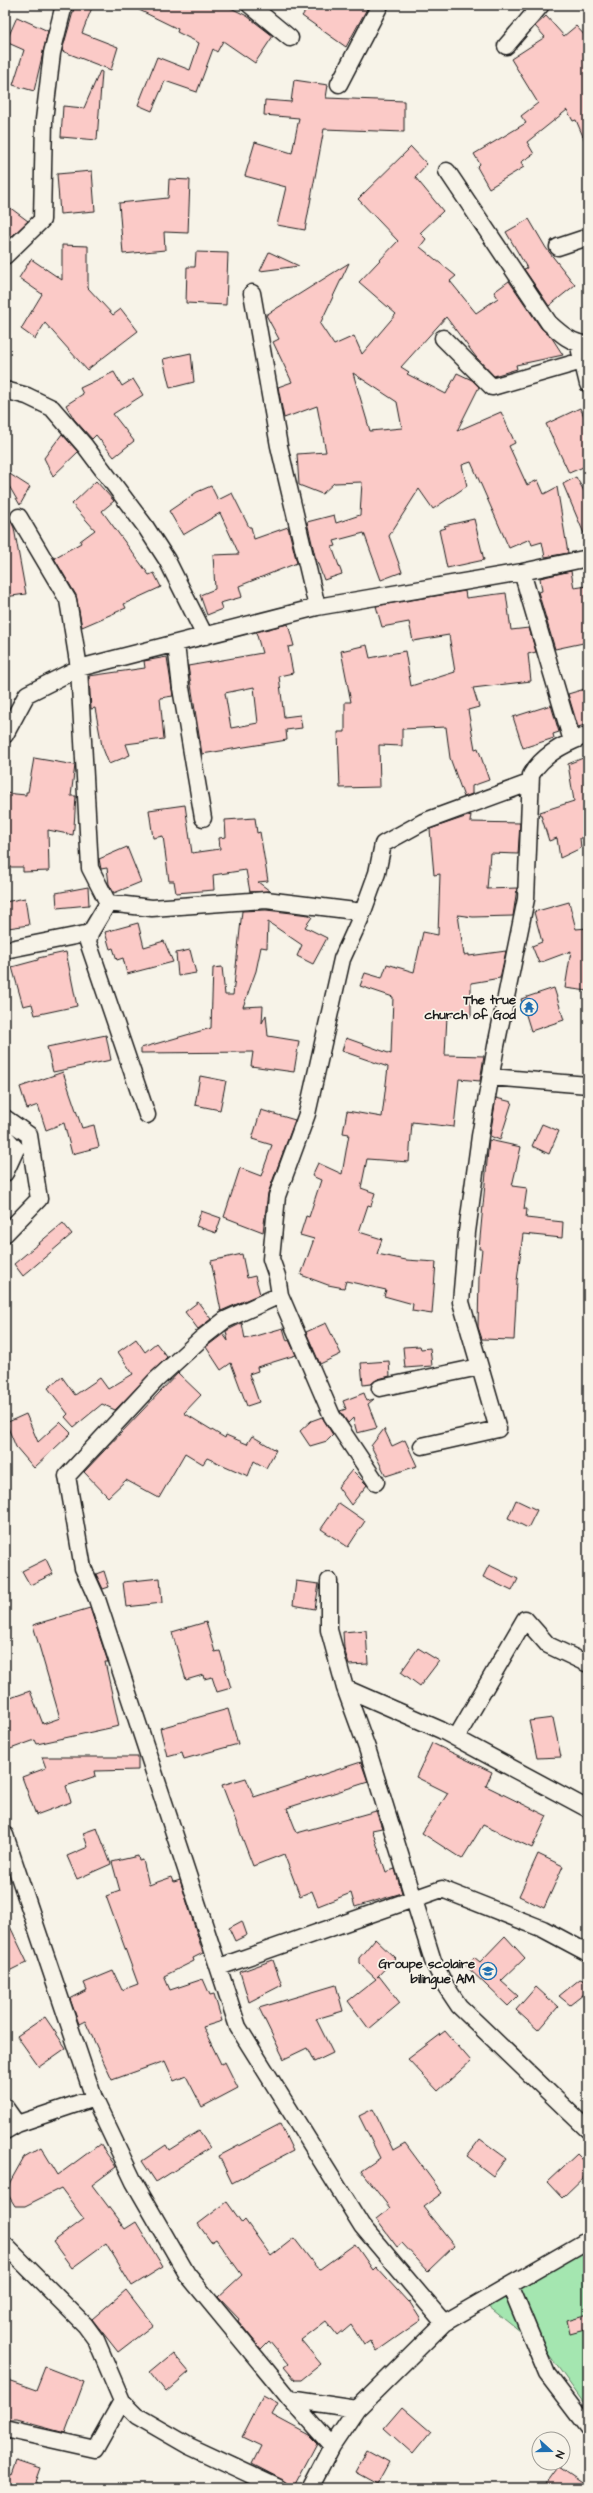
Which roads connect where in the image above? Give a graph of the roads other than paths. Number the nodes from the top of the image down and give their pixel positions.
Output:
1 (64, 5) edge
2 (250, 5) edge
3 (380, 5) edge
4 (541, 5) edge
5 (290, 38) dead end
6 (506, 46) dead end
7 (339, 84) dead end
8 (447, 171) dead end
9 (588, 237) edge
10 (558, 247) dead end
11 (5, 256) edge
12 (252, 293) dead end
13 (443, 338) dead end
14 (583, 344) edge
15 (582, 361) junction
16 (588, 384) edge
17 (5, 390) edge
18 (19, 517) dead end
19 (588, 558) edge
20 (522, 572) junction
21 (317, 607) junction
22 (205, 636) junction
23 (176, 644) junction
24 (79, 668) junction
25 (5, 735) edge
26 (588, 735) edge
27 (572, 741) junction
28 (529, 783) junction
29 (203, 818) dead end
30 (108, 903) junction
31 (363, 912) junction
32 (90, 934) junction
33 (5, 950) edge
34 (491, 1077) junction
35 (588, 1085) edge
36 (147, 1115) dead end
37 (5, 1118) edge
38 (5, 1137) edge
39 (5, 1173) edge
40 (5, 1234) edge
41 (280, 1295) junction
42 (479, 1367) junction
43 (380, 1388) dead end
44 (422, 1446) dead end
45 (376, 1482) dead end
46 (329, 1581) dead end
47 (588, 1664) edge
48 (345, 1688) junction
49 (456, 1738) junction
50 (588, 1809) edge
51 (5, 1836) edge
52 (415, 1899) junction
53 (588, 1953) edge
54 (219, 1967) junction
55 (94, 2098) junction
56 (5, 2107) edge
57 (11, 2128) edge
58 (588, 2130) edge
59 (588, 2240) edge
60 (5, 2245) edge
61 (510, 2285) junction
62 (444, 2323) junction
63 (290, 2399) junction
64 (122, 2401) junction
65 (356, 2409) junction
66 (588, 2428) edge
67 (5, 2429) edge
68 (332, 2446) junction
69 (279, 2488) edge
70 (310, 2488) edge

1 - 11 street
2 - 5 street
3 - 7 street
4 - 6 street
8 - 14 street
9 - 10 street
12 - 21 street
13 - 15 street
14 - 15 street
15 - 16 street
17 - 22 street
18 - 24 street
19 - 20 street
20 - 21 street
20 - 27 street
21 - 22 street
22 - 23 street
23 - 24 street
23 - 29 street
24 - 25 street
24 - 30 street
26 - 27 street
27 - 28 street
28 - 31 street
28 - 34 street
30 - 31 street
30 - 32 street
31 - 41 street
32 - 33 street
32 - 36 street
34 - 35 street
34 - 42 street
37 - 40 street
38 - 39 street
41 - 45 street
41 - 54 street
42 - 43 street
42 - 44 street
46 - 48 street
47 - 49 street
48 - 49 street
48 - 52 street
49 - 50 street
51 - 55 street
52 - 53 street
52 - 54 street
52 - 58 street
54 - 62 street
55 - 57 street
55 - 63 street
56 - 57 street
59 - 61 street
60 - 64 street
61 - 62 street
61 - 66 street
62 - 65 street
63 - 65 street
63 - 68 street
64 - 67 street
64 - 69 street
65 - 68 street
68 - 70 street

